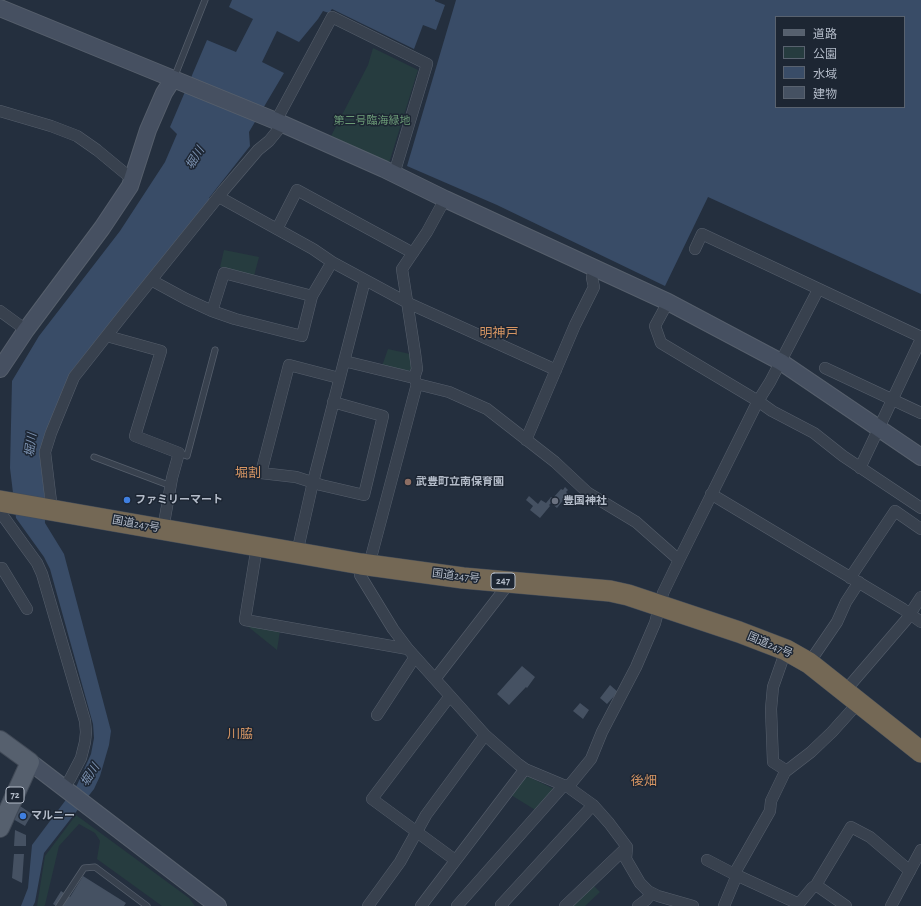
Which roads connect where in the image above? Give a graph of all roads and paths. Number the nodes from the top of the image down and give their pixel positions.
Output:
1 (205, 0) edge
2 (0, 8) edge
3 (173, 79) junction
4 (0, 111) edge
5 (276, 121) junction
6 (394, 174) junction
7 (132, 179) junction
8 (219, 197) junction
9 (445, 199) junction
10 (277, 229) junction
11 (695, 249) dead end
12 (413, 253) junction
13 (332, 262) junction
14 (594, 268) junction
15 (152, 280) junction
16 (365, 280) junction
17 (818, 290) junction
18 (312, 296) junction
19 (668, 302) junction
20 (408, 303) junction
21 (0, 311) edge
22 (212, 311) junction
23 (26, 330) junction
24 (107, 336) junction
25 (921, 338) edge
26 (215, 350) dead end
27 (344, 361) junction
28 (781, 362) junction
29 (0, 368) edge
30 (825, 368) dead end
31 (556, 370) junction
32 (339, 378) junction
33 (415, 381) junction
34 (758, 400) junction
35 (892, 400) junction
36 (333, 402) junction
37 (921, 413) edge
38 (879, 428) junction
39 (526, 440) junction
40 (179, 453) junction
41 (94, 457) dead end
42 (921, 457) edge
43 (860, 468) junction
44 (313, 482) junction
45 (171, 486) junction
46 (711, 494) junction
47 (2, 505) edge
48 (921, 508) edge
49 (49, 509) junction
50 (163, 529) junction
51 (921, 529) edge
52 (257, 546) junction
53 (297, 553) junction
54 (679, 560) junction
55 (365, 564) junction
56 (0, 570) edge
57 (855, 580) junction
58 (510, 582) junction
59 (921, 597) edge
60 (660, 605) junction
61 (27, 609) dead end
62 (910, 614) junction
63 (921, 622) edge
64 (786, 650) junction
65 (411, 653) junction
66 (809, 663) junction
67 (435, 679) junction
68 (450, 696) junction
69 (852, 696) junction
70 (377, 715) dead end
71 (485, 736) junction
72 (0, 740) edge
73 (921, 752) edge
74 (30, 762) junction
75 (525, 769) junction
76 (785, 772) junction
77 (566, 786) junction
78 (64, 787) junction
79 (593, 805) junction
80 (5, 806) edge
81 (0, 828) edge
82 (416, 832) junction
83 (627, 847) junction
84 (921, 850) edge
85 (455, 860) junction
86 (707, 860) dead end
87 (910, 871) junction
88 (736, 875) junction
89 (816, 885) junction
90 (651, 894) junction
91 (798, 905) edge
92 (59, 906) edge
93 (147, 906) edge
94 (218, 906) edge
95 (368, 906) edge
96 (421, 906) edge
97 (457, 906) edge
98 (503, 906) edge
99 (565, 906) edge
100 (638, 906) edge
101 (693, 906) edge
102 (724, 906) edge
103 (846, 906) edge
104 (891, 906) edge

1 - 3 lane
2 - 3 street
3 - 5 street
3 - 7 street
4 - 7 street
5 - 6 street
5 - 6 street
5 - 8 street
6 - 9 street
7 - 23 street
8 - 10 street
8 - 15 street
9 - 12 street
9 - 14 street
10 - 12 street
10 - 13 street
11 - 17 street
12 - 20 street
13 - 16 street
13 - 18 street
14 - 19 street
14 - 31 street
15 - 22 street
15 - 24 street
16 - 20 street
16 - 27 street
17 - 25 street
17 - 28 street
18 - 22 street
18 - 22 street
19 - 28 street
19 - 34 street
20 - 31 street
20 - 33 street
21 - 23 street
23 - 29 street
24 - 40 street
24 - 49 street
25 - 35 street
26 - 40 lane
27 - 32 street
27 - 33 street
28 - 34 street
28 - 38 street
30 - 35 street
31 - 39 street
32 - 36 street
32 - 44 street
33 - 39 street
33 - 55 street
34 - 43 street
34 - 46 street
35 - 37 street
35 - 38 street
36 - 44 street
36 - 44 street
38 - 42 street
38 - 43 street
39 - 54 street
40 - 45 street
41 - 45 lane
43 - 48 street
44 - 53 street
45 - 50 street
46 - 54 street
46 - 57 street
47 - 49 highway, 国道247号 / 247
47 - 78 street
49 - 50 highway, 国道247号 / 247
50 - 52 highway, 国道247号 / 247
51 - 57 street
52 - 53 highway, 国道247号 / 247
52 - 65 street
53 - 55 highway, 国道247号 / 247
54 - 60 street
55 - 58 highway, 国道247号 / 247
55 - 65 street
56 - 61 street
57 - 62 street
57 - 66 street
58 - 60 highway, 国道247号 / 247
58 - 67 street
59 - 62 street
60 - 64 highway, 国道247号 / 247
60 - 77 street
62 - 63 street
62 - 69 street
64 - 66 highway, 国道247号 / 247
64 - 76 street
65 - 67 street
65 - 70 street
66 - 69 highway, 国道247号 / 247
67 - 68 street
68 - 71 street
68 - 82 street
69 - 73 highway, 国道247号 / 247
69 - 76 street
71 - 75 street
71 - 82 street
72 - 74 main road
74 - 78 street
74 - 80 main road, 72
75 - 77 street
75 - 85 street
76 - 88 street
77 - 79 street
77 - 97 street
78 - 94 street
79 - 83 street
79 - 98 street
80 - 81 main road, 72
82 - 85 street
82 - 95 street
83 - 90 street
83 - 99 street
84 - 87 street
85 - 96 street
86 - 88 street
87 - 89 street
87 - 104 street
88 - 91 street
88 - 102 street
89 - 91 street
89 - 103 street
90 - 100 street
90 - 101 street
92 - 93 lane

